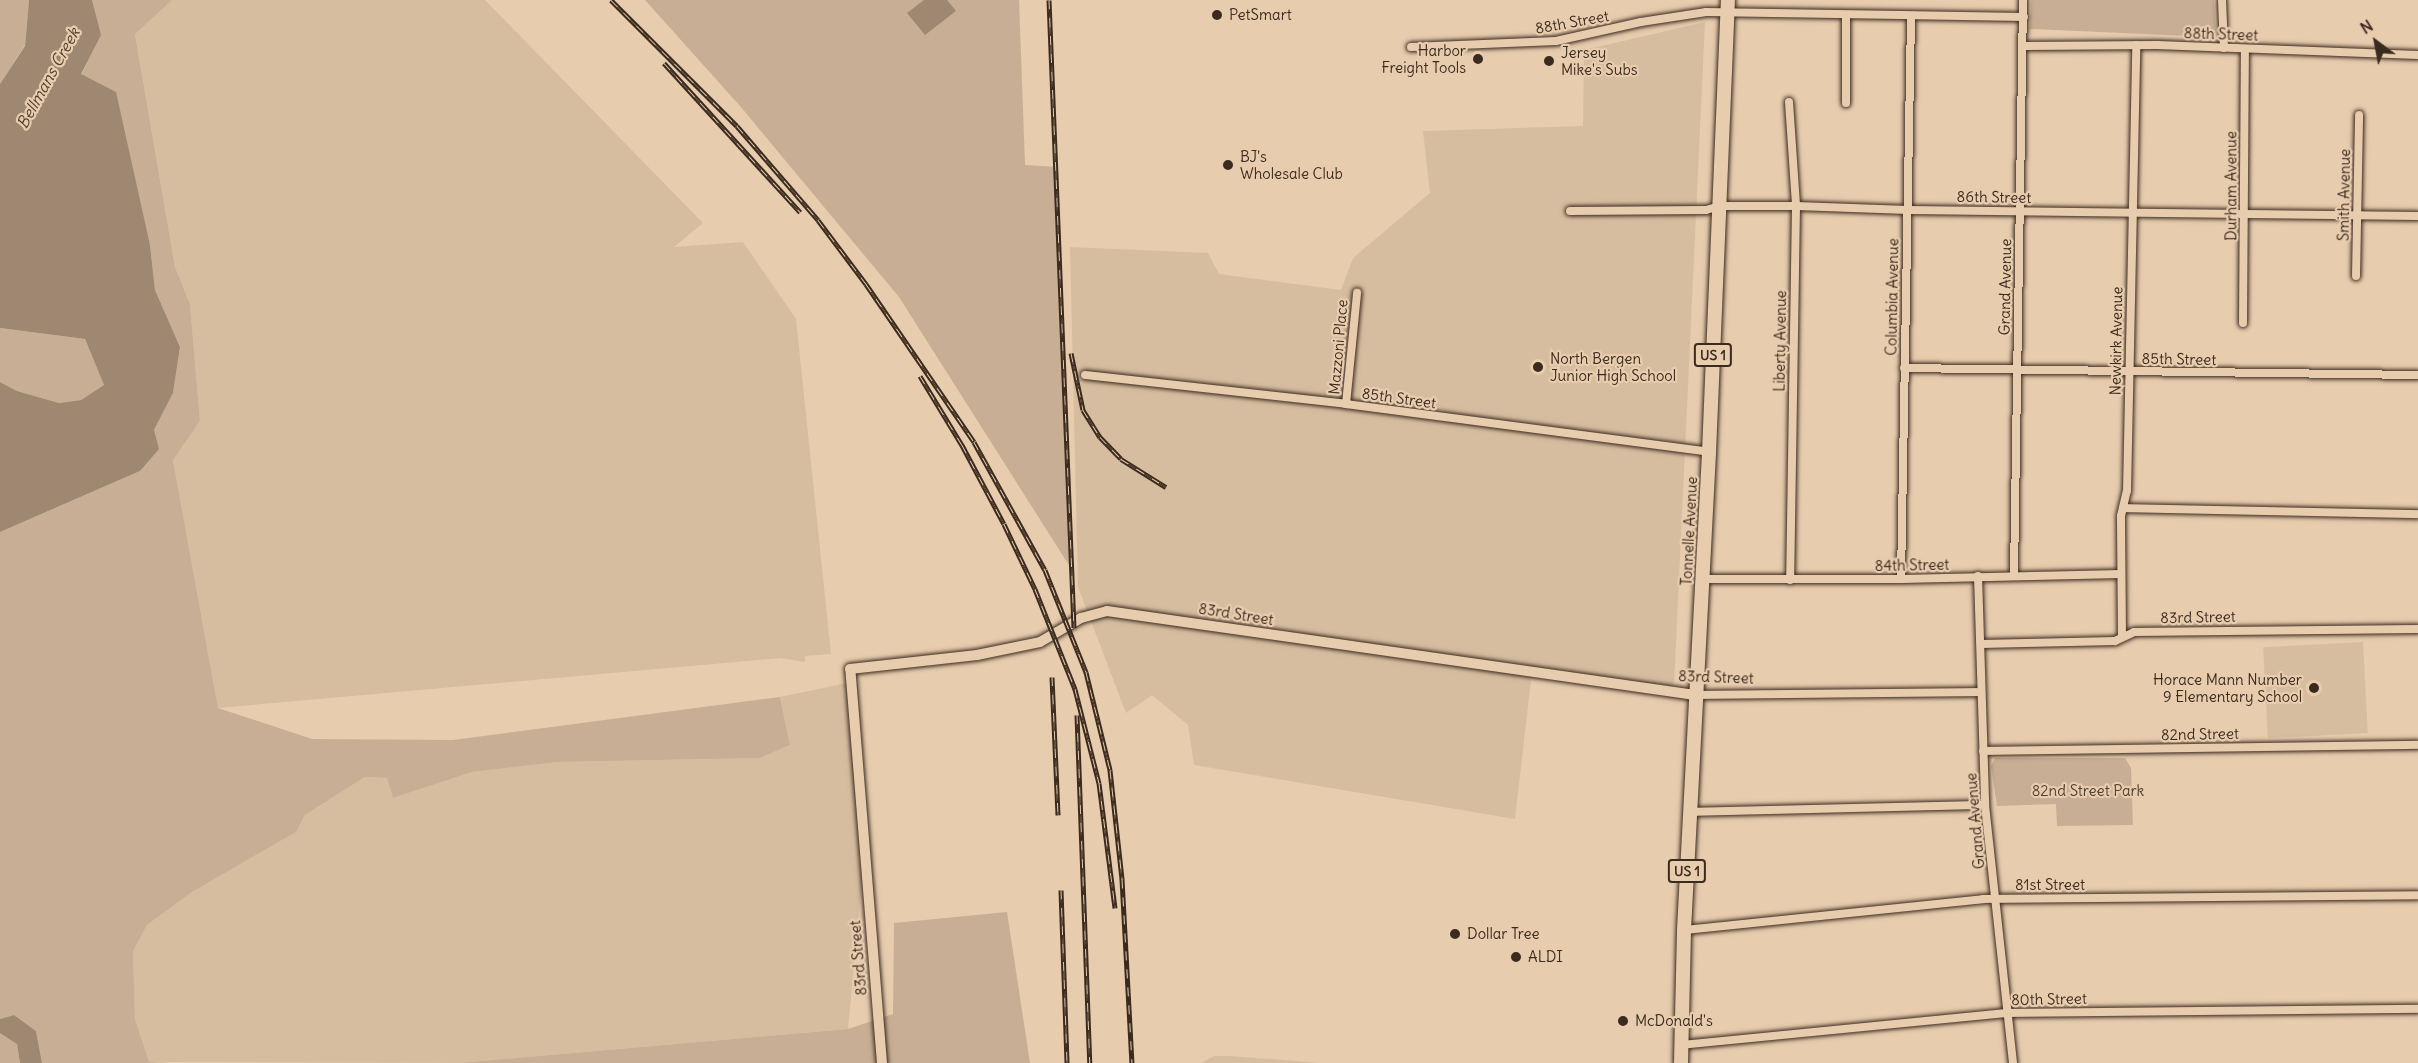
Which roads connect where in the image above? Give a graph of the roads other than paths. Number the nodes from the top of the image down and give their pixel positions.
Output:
1 (2023, 0) edge
2 (2222, 0) edge
3 (1727, 6) edge
4 (1846, 15) junction
5 (1911, 16) junction
6 (2024, 17) junction
7 (2136, 45) junction
8 (2023, 46) junction
9 (1411, 47) dead end
10 (2224, 48) junction
11 (2245, 49) junction
12 (2418, 55) edge
13 (1789, 102) dead end
14 (1846, 103) dead end
15 (2359, 115) dead end
16 (1720, 206) junction
17 (1796, 206) junction
18 (1908, 210) junction
19 (1570, 211) dead end
20 (2020, 211) junction
21 (2131, 212) junction
22 (2244, 213) junction
23 (2357, 216) junction
24 (2418, 216) edge
25 (2356, 276) dead end
26 (1357, 293) dead end
27 (2243, 323) dead end
28 (1904, 368) junction
29 (2017, 370) junction
30 (2129, 371) junction
31 (1085, 375) dead end
32 (2418, 375) edge
33 (1346, 404) junction
34 (1709, 452) junction
35 (2123, 508) junction
36 (2418, 514) edge
37 (2121, 574) junction
38 (2014, 575) junction
39 (1978, 576) junction
40 (1703, 579) junction
41 (1901, 579) junction
42 (1790, 580) junction
43 (2418, 629) edge
44 (2122, 636) junction
45 (1981, 644) junction
46 (1981, 692) junction
47 (1695, 695) junction
48 (2418, 745) edge
49 (1983, 751) junction
50 (1985, 805) junction
51 (1690, 812) junction
52 (2418, 895) edge
53 (1995, 899) junction
54 (1684, 930) junction
55 (2418, 1009) edge
56 (2007, 1013) junction
57 (1682, 1045) junction
58 (882, 1063) edge
59 (1681, 1063) edge
60 (2013, 1063) edge

1 - 6 street, Grand Avenue
2 - 10 street
3 - 4 street, 88th Street
3 - 9 street, 88th Street
3 - 16 main road, Tonnelle Avenue / US 1
4 - 5 street, 88th Street
4 - 14 street
5 - 6 street, 88th Street
5 - 18 street, Columbia Avenue
6 - 8 street, Grand Avenue
7 - 8 street, 88th Street
7 - 10 street, 88th Street
7 - 21 street, Newkirk Avenue
8 - 20 street, Grand Avenue
10 - 11 street, 88th Street
11 - 12 street, 88th Street
11 - 22 street, Durham Avenue
13 - 17 street, Liberty Avenue
15 - 23 street, Smith Avenue
16 - 17 street, 86th Street
16 - 19 street, 86th Street
16 - 34 main road, Tonnelle Avenue / US 1
17 - 18 street, 86th Street
17 - 42 street, Liberty Avenue
18 - 20 street, 86th Street
18 - 28 street, Columbia Avenue
20 - 21 street, 86th Street
20 - 29 street, Grand Avenue
21 - 22 street, 86th Street
21 - 30 street, Newkirk Avenue
22 - 23 street, 86th Street
22 - 27 street, Durham Avenue
23 - 24 street, 86th Street
23 - 25 street, Smith Avenue
26 - 33 street, Mazzoni Place
28 - 29 street, 85th Street
28 - 41 street, Columbia Avenue
29 - 30 street, 85th Street
29 - 38 street, Grand Avenue
30 - 32 street, 85th Street
30 - 35 street, Newkirk Avenue
31 - 33 street, 85th Street
33 - 34 street, 85th Street
34 - 40 main road, Tonnelle Avenue / US 1
35 - 36 street
35 - 37 street, Newkirk Avenue
37 - 38 street, 84th Street
37 - 44 street, Newkirk Avenue
38 - 39 street, 84th Street
39 - 41 street, 84th Street
39 - 45 street, Grand Avenue
40 - 42 street, 84th Street
40 - 47 main road, Tonnelle Avenue / US 1
41 - 42 street, 84th Street
43 - 44 street, 83rd Street
44 - 45 street, 83rd Street
45 - 46 street, Grand Avenue
46 - 47 street, 83rd Street
46 - 49 street, Grand Avenue
47 - 51 main road, Tonnelle Avenue / US 1
47 - 58 street, 83rd Street
48 - 49 street, 82nd Street
49 - 50 street, Grand Avenue
50 - 51 street
50 - 53 street, Grand Avenue
51 - 54 main road, Tonnelle Avenue / US 1
52 - 53 street, 81st Street
53 - 54 street, 81st Street
53 - 56 street, Grand Avenue
54 - 57 main road, Tonnelle Avenue / US 1
55 - 56 street, 80th Street
56 - 57 street, 80th Street
56 - 60 street, Grand Avenue
57 - 59 main road, Tonnelle Avenue / US 1

